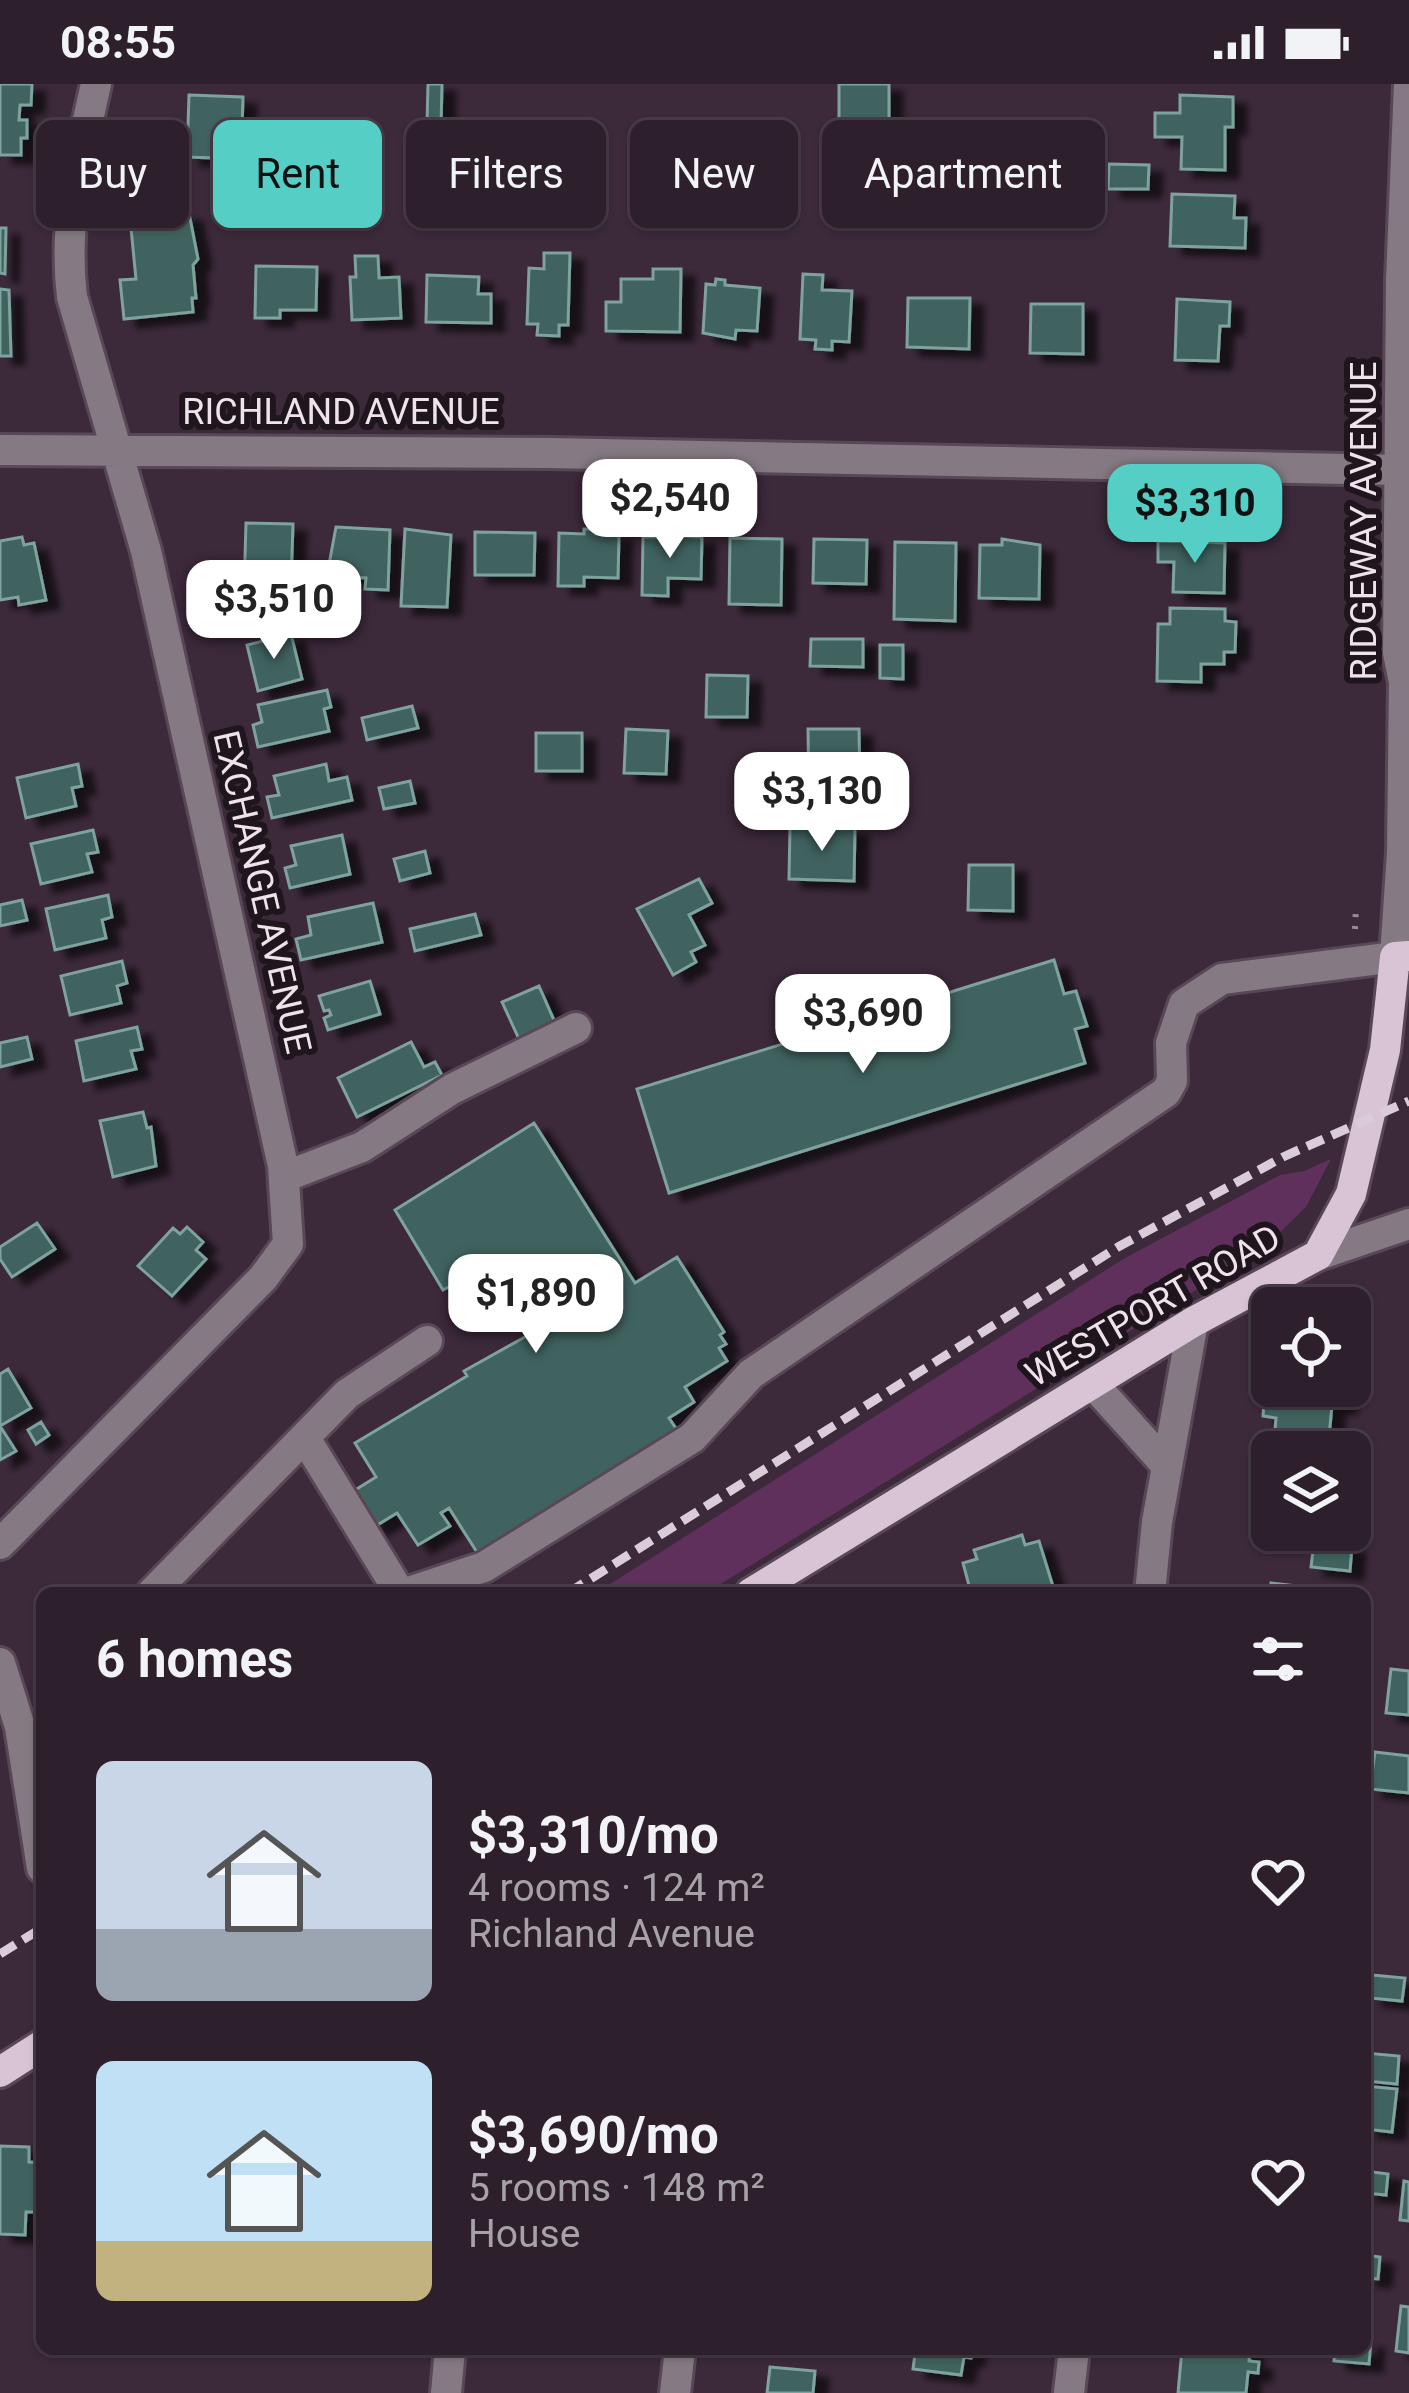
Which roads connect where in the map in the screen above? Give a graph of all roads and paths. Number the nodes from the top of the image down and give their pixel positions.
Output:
1 (96, 84) edge
2 (1409, 84) edge
3 (1409, 119) edge
4 (1406, 404) edge
5 (117, 449) junction
6 (0, 450) edge
7 (1400, 470) junction
8 (1402, 957) edge
9 (577, 1028) dead end
10 (284, 1177) junction
11 (1409, 1224) edge
12 (1318, 1255) junction
13 (1193, 1322) junction
14 (427, 1341) dead end
15 (1093, 1384) junction
16 (305, 1438) junction
17 (1167, 1466) junction
18 (0, 1544) edge
19 (158, 1587) edge
20 (399, 1587) edge
21 (422, 1587) edge
22 (761, 1587) edge
23 (1151, 1587) edge
24 (0, 1663) edge
25 (31, 1716) edge
26 (36, 1785) edge
27 (36, 2049) edge
28 (0, 2072) edge
29 (449, 2355) edge
30 (679, 2355) edge
31 (1073, 2355) edge
32 (446, 2393) edge
33 (675, 2393) edge
34 (1070, 2393) edge

1 - 5 street, EXCHANGE AVENUE
2 - 3 street, RIDGEWAY AVENUE
3 - 4 street, RIDGEWAY AVENUE
4 - 7 street, RIDGEWAY AVENUE
5 - 6 street, RICHLAND AVENUE
5 - 7 street, RICHLAND AVENUE
5 - 10 street, EXCHANGE AVENUE
7 - 8 street, RIDGEWAY AVENUE
8 - 12 main road, WESTPORT ROAD
8 - 21 street
9 - 10 street
10 - 18 street, EXCHANGE AVENUE
11 - 12 street
12 - 13 main road, WESTPORT ROAD
13 - 15 main road, WESTPORT ROAD
13 - 17 street
14 - 16 street
15 - 17 street
15 - 22 main road, WESTPORT ROAD
16 - 19 street
16 - 20 street
17 - 23 street
24 - 25 street
25 - 26 street
27 - 28 main road
29 - 32 street
30 - 33 street
31 - 34 street

